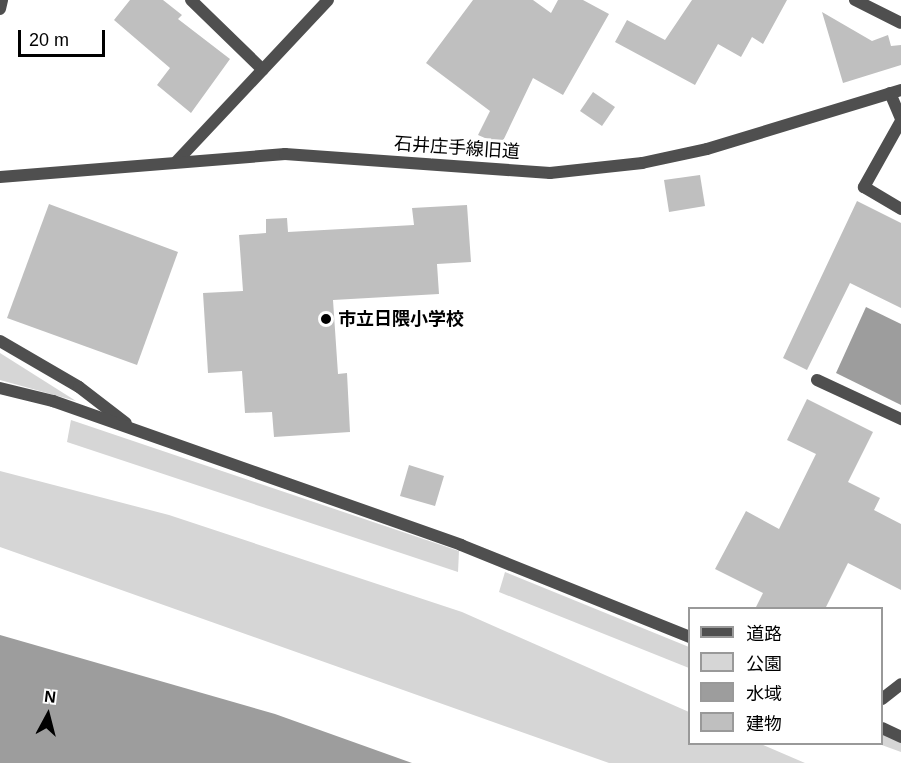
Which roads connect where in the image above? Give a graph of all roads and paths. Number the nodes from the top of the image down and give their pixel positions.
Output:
1 (2, 0) edge
2 (191, 0) edge
3 (328, 0) edge
4 (855, 0) edge
5 (0, 9) edge
6 (901, 22) edge
7 (262, 69) junction
8 (896, 92) edge
9 (901, 120) edge
10 (176, 162) junction
11 (0, 177) edge
12 (901, 209) edge
13 (0, 341) edge
14 (817, 380) dead end
15 (0, 388) edge
16 (901, 419) edge
17 (134, 429) junction
18 (688, 636) edge
19 (901, 684) edge
20 (883, 698) edge
21 (883, 728) edge
22 (901, 737) edge

1 - 5 street
2 - 7 street
3 - 7 street
4 - 6 street
7 - 10 street
8 - 9 street
8 - 10 street, 石井庄手線旧道
9 - 12 street
10 - 11 street, 石井庄手線旧道
13 - 17 street
14 - 16 street
15 - 17 street
17 - 18 street
19 - 20 street
21 - 22 street

